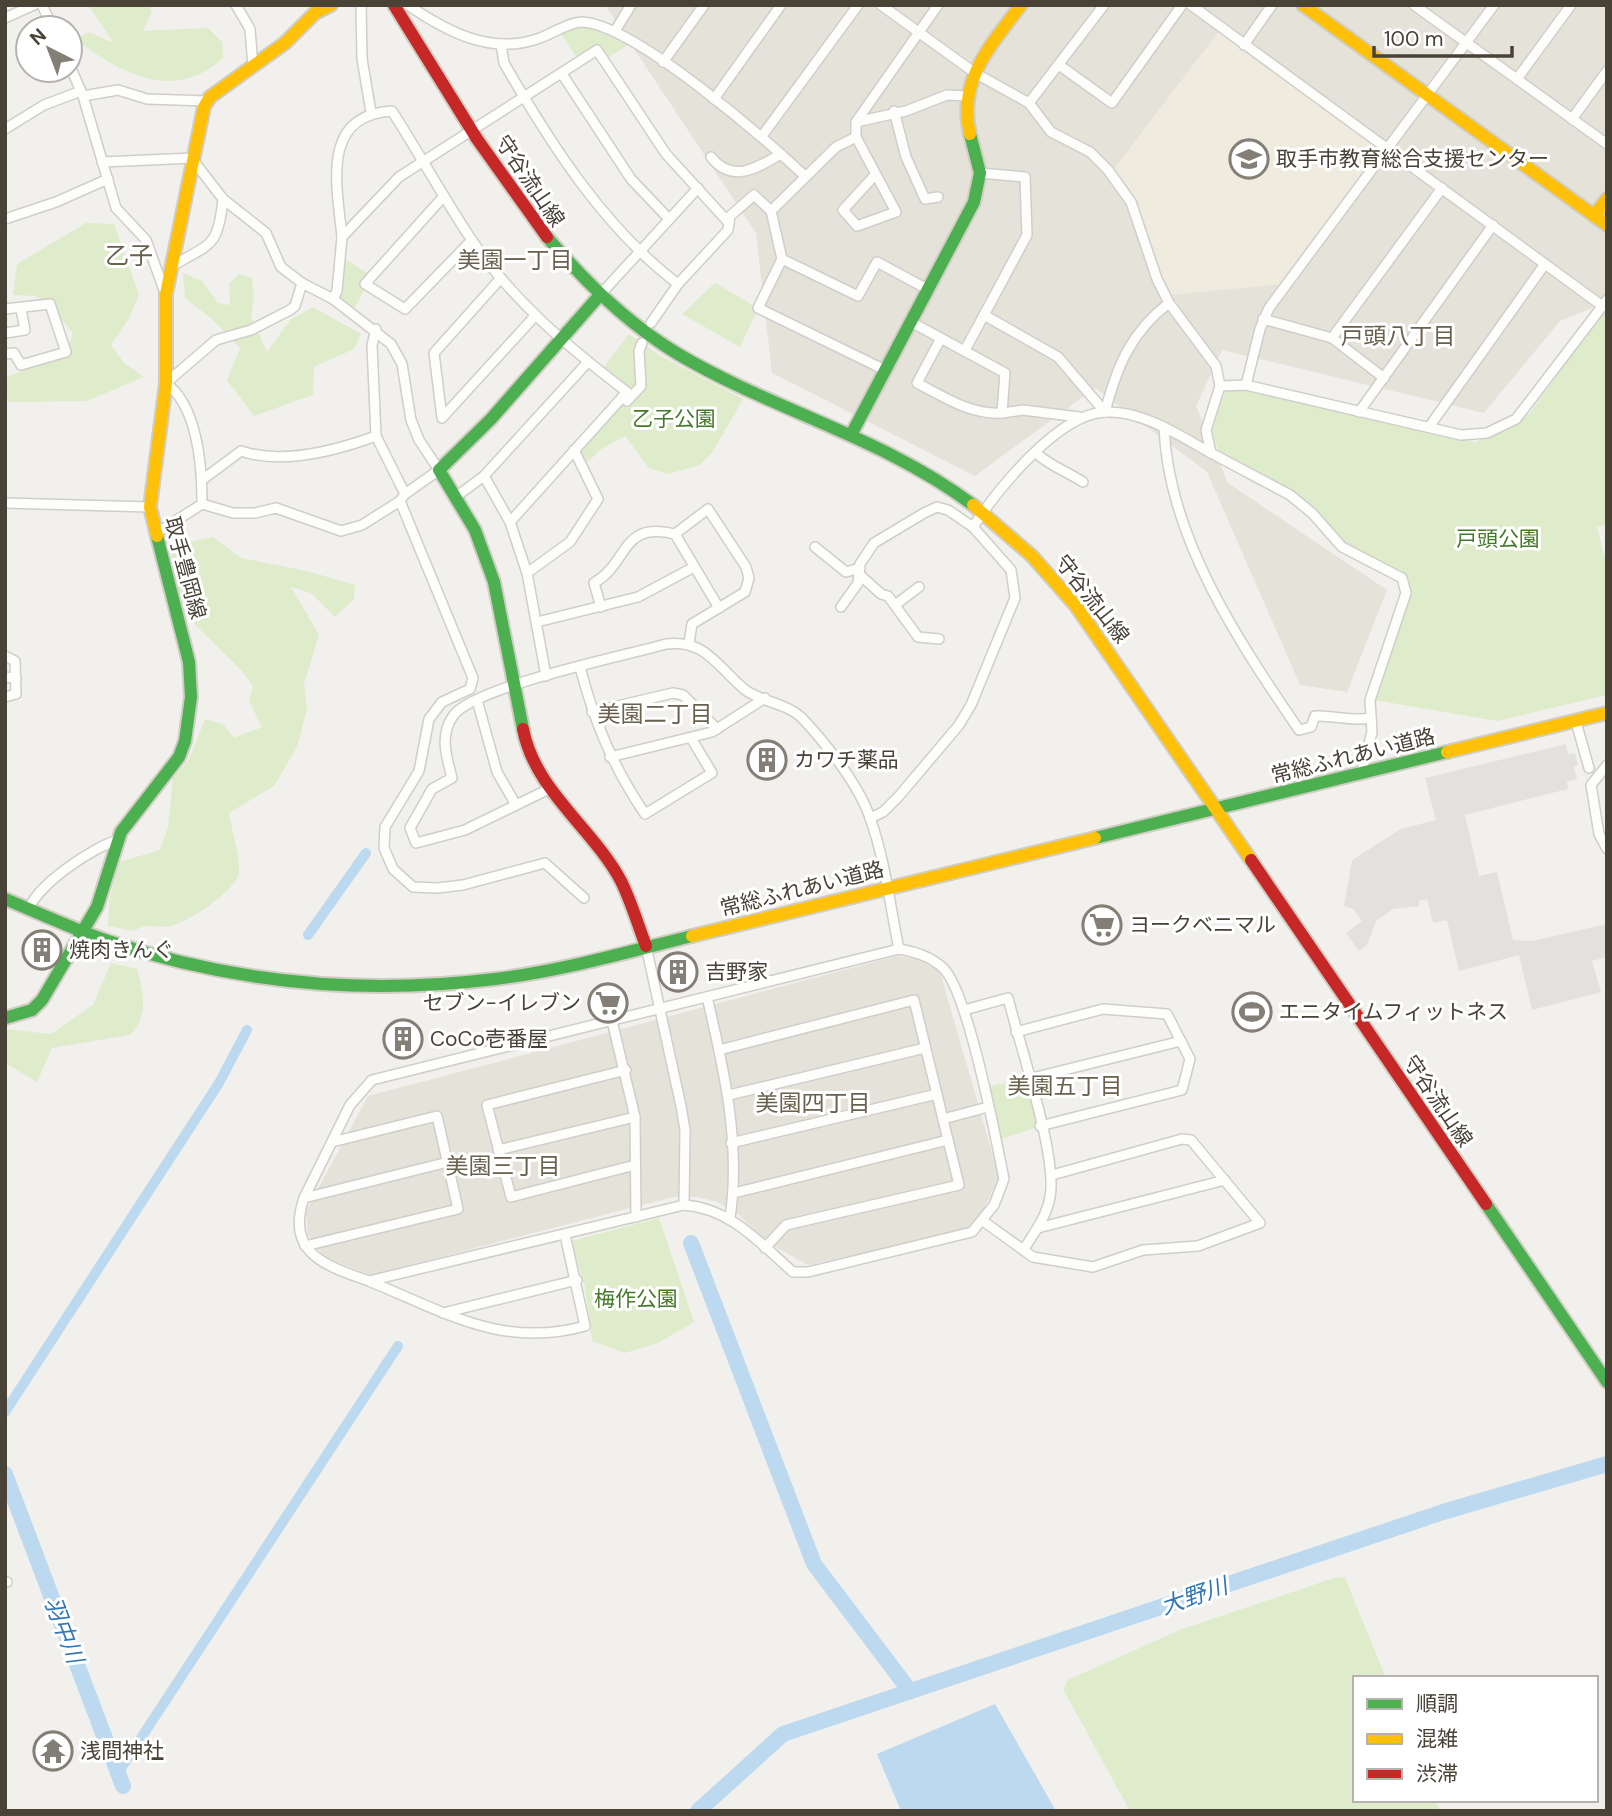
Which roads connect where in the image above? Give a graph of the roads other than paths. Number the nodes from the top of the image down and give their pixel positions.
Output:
1 (34, 5) edge
2 (236, 5) edge
3 (331, 5) edge
4 (361, 5) edge
5 (394, 5) edge
6 (408, 5) edge
7 (631, 5) edge
8 (704, 5) edge
9 (781, 5) edge
10 (858, 5) edge
11 (881, 5) edge
12 (938, 5) edge
13 (1021, 5) edge
14 (1088, 5) edge
15 (1182, 5) edge
16 (1191, 5) edge
17 (1272, 5) edge
18 (1303, 5) edge
19 (1494, 5) edge
20 (1571, 5) edge
21 (1417, 6) edge
22 (1101, 9) edge
23 (5, 18) edge
24 (615, 31) junction
25 (918, 33) junction
26 (1466, 43) junction
27 (500, 44) junction
28 (1244, 45) junction
29 (663, 62) junction
30 (1059, 65) junction
31 (253, 67) junction
32 (1607, 71) edge
33 (562, 74) junction
34 (975, 74) junction
35 (1517, 79) junction
36 (78, 84) edge
37 (82, 93) junction
38 (1427, 94) junction
39 (525, 96) junction
40 (967, 96) junction
41 (714, 99) junction
42 (207, 101) junction
43 (1029, 103) junction
44 (894, 111) junction
45 (371, 112) junction
46 (1572, 119) junction
47 (856, 122) junction
48 (5, 129) edge
49 (472, 129) junction
50 (762, 136) junction
51 (856, 137) junction
52 (1607, 144) edge
53 (1389, 147) junction
54 (781, 154) junction
55 (711, 157) dead end
56 (194, 159) junction
57 (423, 160) junction
58 (102, 162) junction
59 (980, 173) junction
60 (875, 175) junction
61 (805, 176) junction
62 (108, 179) junction
63 (698, 188) junction
64 (1442, 188) junction
65 (444, 196) junction
66 (938, 197) dead end
67 (223, 198) junction
68 (1607, 199) edge
69 (771, 211) junction
70 (1594, 216) junction
71 (5, 219) edge
72 (669, 219) junction
73 (729, 223) junction
74 (1493, 225) junction
75 (1607, 225) edge
76 (342, 237) junction
77 (472, 240) junction
78 (641, 251) junction
79 (782, 259) junction
80 (1545, 264) junction
81 (173, 266) junction
82 (501, 278) junction
83 (302, 283) junction
84 (678, 284) junction
85 (929, 290) junction
86 (166, 294) junction
87 (600, 296) junction
88 (333, 299) junction
89 (1604, 302) edge
90 (1169, 303) junction
91 (5, 309) edge
92 (21, 309) junction
93 (535, 316) junction
94 (984, 316) junction
95 (1263, 319) junction
96 (911, 322) junction
97 (376, 329) junction
98 (5, 333) edge
99 (648, 333) junction
100 (941, 338) junction
101 (1332, 338) junction
102 (561, 340) junction
103 (965, 350) junction
104 (5, 355) edge
105 (587, 363) junction
106 (886, 370) junction
107 (1384, 378) junction
108 (166, 383) junction
109 (1246, 385) junction
110 (1220, 386) junction
111 (622, 397) junction
112 (1105, 412) junction
113 (1359, 412) junction
114 (1002, 413) junction
115 (1079, 417) junction
116 (1164, 427) junction
117 (1429, 427) junction
118 (851, 435) junction
119 (376, 436) junction
120 (574, 450) junction
121 (1036, 453) junction
122 (1211, 453) junction
123 (439, 470) junction
124 (484, 476) junction
125 (202, 480) junction
126 (1083, 482) dead end
127 (457, 496) junction
128 (403, 497) junction
129 (5, 503) edge
130 (202, 504) junction
131 (150, 507) junction
132 (983, 512) junction
133 (510, 522) junction
134 (973, 527) junction
135 (155, 534) junction
136 (676, 534) junction
137 (815, 547) dead end
138 (694, 567) junction
139 (859, 571) junction
140 (527, 573) junction
141 (919, 587) dead end
142 (895, 605) junction
143 (601, 607) junction
144 (841, 607) dead end
145 (719, 608) junction
146 (537, 622) junction
147 (939, 639) dead end
148 (689, 643) junction
149 (5, 656) edge
150 (580, 667) junction
151 (546, 676) junction
152 (5, 677) edge
153 (16, 678) junction
154 (513, 684) junction
155 (5, 697) edge
156 (765, 698) junction
157 (477, 700) junction
158 (592, 712) junction
159 (1607, 713) edge
160 (1371, 718) junction
161 (1576, 722) junction
162 (718, 729) junction
163 (691, 738) junction
164 (610, 757) junction
165 (1607, 765) edge
166 (1589, 768) dead end
167 (1361, 774) junction
168 (548, 789) junction
169 (516, 805) junction
170 (1217, 810) junction
171 (870, 818) junction
172 (119, 840) junction
173 (1607, 849) edge
174 (886, 888) junction
175 (584, 898) dead end
176 (5, 899) edge
177 (29, 909) junction
178 (84, 932) junction
179 (646, 946) junction
180 (899, 948) junction
181 (707, 996) junction
182 (660, 1008) junction
183 (964, 1010) junction
184 (5, 1018) edge
185 (612, 1021) junction
186 (1016, 1032) junction
187 (1181, 1041) junction
188 (925, 1048) junction
189 (719, 1050) junction
190 (626, 1070) junction
191 (1028, 1079) junction
192 (937, 1094) junction
193 (729, 1096) junction
194 (988, 1107) junction
195 (635, 1116) junction
196 (943, 1119) junction
197 (1040, 1126) junction
198 (948, 1140) junction
199 (332, 1142) junction
200 (731, 1143) junction
201 (498, 1150) junction
202 (448, 1162) junction
203 (635, 1165) junction
204 (1052, 1175) junction
205 (1225, 1180) junction
206 (734, 1194) junction
207 (303, 1198) junction
208 (684, 1205) junction
209 (636, 1217) junction
210 (730, 1218) junction
211 (984, 1221) junction
212 (1038, 1228) junction
213 (565, 1235) junction
214 (304, 1246) junction
215 (765, 1248) junction
216 (1024, 1249) junction
217 (577, 1280) junction
218 (369, 1281) junction
219 (441, 1313) junction
220 (1607, 1382) edge

1 - 23 street
2 - 31 street
3 - 31 street
4 - 45 street
5 - 49 street, 守谷流山線
6 - 27 street
7 - 24 street
8 - 29 street
9 - 41 street
10 - 50 street
11 - 25 street
12 - 25 street
13 - 34 street
14 - 22 street
15 - 30 street
16 - 28 street
17 - 28 street
18 - 38 street
19 - 26 street
20 - 35 street
21 - 26 street
22 - 30 street
24 - 27 street
24 - 29 street
25 - 34 street
25 - 47 street
26 - 35 street
26 - 38 street
27 - 39 street
28 - 53 street
29 - 41 street
30 - 43 street
31 - 42 street
32 - 46 street
33 - 39 street
33 - 63 street
33 - 72 street
34 - 40 street
34 - 43 street
35 - 46 street
36 - 37 street
37 - 42 street
37 - 48 street
37 - 58 street
38 - 53 street
38 - 70 street
39 - 49 street
39 - 78 street
40 - 44 street
40 - 59 street
41 - 50 street
42 - 56 street, 取手豊岡線
43 - 90 street
44 - 47 street
44 - 66 street
45 - 57 street
45 - 76 street
46 - 52 street
47 - 51 street
49 - 57 street
49 - 87 street, 守谷流山線
50 - 54 street
51 - 60 street
51 - 61 street
53 - 64 street
53 - 95 street
54 - 55 street
54 - 61 street
56 - 58 street
56 - 67 street
56 - 81 street, 取手豊岡線
57 - 65 street
57 - 76 street
58 - 62 street
59 - 85 street
59 - 94 street
60 - 60 street
61 - 69 street
62 - 71 street
62 - 86 street
63 - 72 street
63 - 73 street
64 - 74 street
64 - 101 street
65 - 77 street
65 - 77 street
67 - 81 street
67 - 83 street
68 - 70 street
69 - 73 street
69 - 79 street
70 - 75 street
72 - 78 street
73 - 84 street
74 - 80 street
74 - 107 street
76 - 88 street
77 - 82 street
78 - 84 street
78 - 87 street
79 - 85 street
79 - 106 street
80 - 89 street
80 - 117 street
81 - 86 street, 取手豊岡線
82 - 93 street
82 - 93 street
83 - 88 street
83 - 108 street
84 - 99 street
85 - 96 street
86 - 108 street, 取手豊岡線
87 - 99 street, 守谷流山線
87 - 102 street
88 - 97 street
89 - 117 street
90 - 110 street
90 - 112 street
91 - 92 street
92 - 98 street
92 - 104 street
93 - 102 street
94 - 103 street
94 - 112 street
95 - 101 street
95 - 109 street
96 - 100 street
96 - 106 street
97 - 119 street
97 - 123 street
99 - 111 street
99 - 118 street, 守谷流山線
100 - 103 street
100 - 114 street
101 - 107 street
102 - 105 street
102 - 123 street
103 - 114 street
105 - 111 street
105 - 124 street
106 - 118 street
107 - 113 street
108 - 125 street
108 - 131 street, 取手豊岡線
109 - 110 street
109 - 113 street
110 - 122 street
111 - 120 street
112 - 115 street
112 - 116 street
113 - 117 street
114 - 115 street
115 - 121 street
116 - 122 street
116 - 160 street
118 - 132 street, 守谷流山線
119 - 125 street
119 - 128 street
120 - 133 street
120 - 140 street
121 - 126 street
121 - 132 street
122 - 160 street
123 - 127 street
123 - 128 street
124 - 127 street
124 - 133 street
125 - 130 street
127 - 154 street
128 - 130 street
128 - 175 street
129 - 131 street
130 - 135 street
131 - 135 street, 取手豊岡線
132 - 134 street
132 - 170 street, 守谷流山線
133 - 140 street
134 - 139 street
134 - 171 street
135 - 172 street, 取手豊岡線
136 - 138 street
136 - 143 street
136 - 145 street
137 - 139 street
138 - 143 street
138 - 145 street
139 - 142 street
139 - 144 street
140 - 146 street
141 - 142 street
142 - 147 street
143 - 146 street
145 - 148 street
146 - 151 street
148 - 150 street
148 - 156 street
149 - 153 street
150 - 151 street
150 - 158 street
151 - 154 street
152 - 153 street
153 - 155 street
154 - 157 street
154 - 168 street
156 - 162 street
156 - 171 street
157 - 169 street
157 - 169 street
158 - 162 street
158 - 164 street
159 - 161 street, 常総ふれあい道路
160 - 167 street
161 - 166 street
161 - 167 street, 常総ふれあい道路
162 - 163 street
163 - 164 street
163 - 164 street
165 - 173 street
167 - 170 street, 常総ふれあい道路
168 - 169 street
168 - 179 street
170 - 174 street, 常総ふれあい道路
170 - 220 street, 守谷流山線
171 - 174 street
172 - 177 street
172 - 178 street, 取手豊岡線
174 - 179 street, 常総ふれあい道路
174 - 180 street
176 - 177 street, 常総ふれあい道路
177 - 178 street, 常総ふれあい道路
178 - 179 street, 常総ふれあい道路
178 - 184 street, 取手豊岡線
179 - 182 street
180 - 181 street
180 - 183 street
181 - 182 street
181 - 189 street
182 - 185 street
182 - 208 street
183 - 186 street
183 - 194 street
185 - 190 street
185 - 199 street
186 - 187 street
186 - 191 street
187 - 191 street
187 - 197 street
188 - 189 street
188 - 192 street
188 - 193 street
189 - 193 street
190 - 195 street
190 - 201 street
191 - 197 street
192 - 196 street
192 - 200 street
193 - 200 street
194 - 196 street
194 - 211 street
195 - 201 street
195 - 203 street
196 - 198 street
197 - 204 street
198 - 206 street
198 - 215 street
199 - 202 street
199 - 207 street
200 - 206 street
201 - 203 street
202 - 207 street
202 - 214 street
203 - 209 street
204 - 205 street
204 - 212 street
205 - 212 street
205 - 216 street
206 - 210 street
207 - 214 street
208 - 209 street
208 - 210 street
209 - 213 street
210 - 215 street
211 - 215 street
211 - 216 street
212 - 216 street
213 - 217 street
213 - 218 street
214 - 218 street
217 - 219 street
217 - 219 street
218 - 219 street

